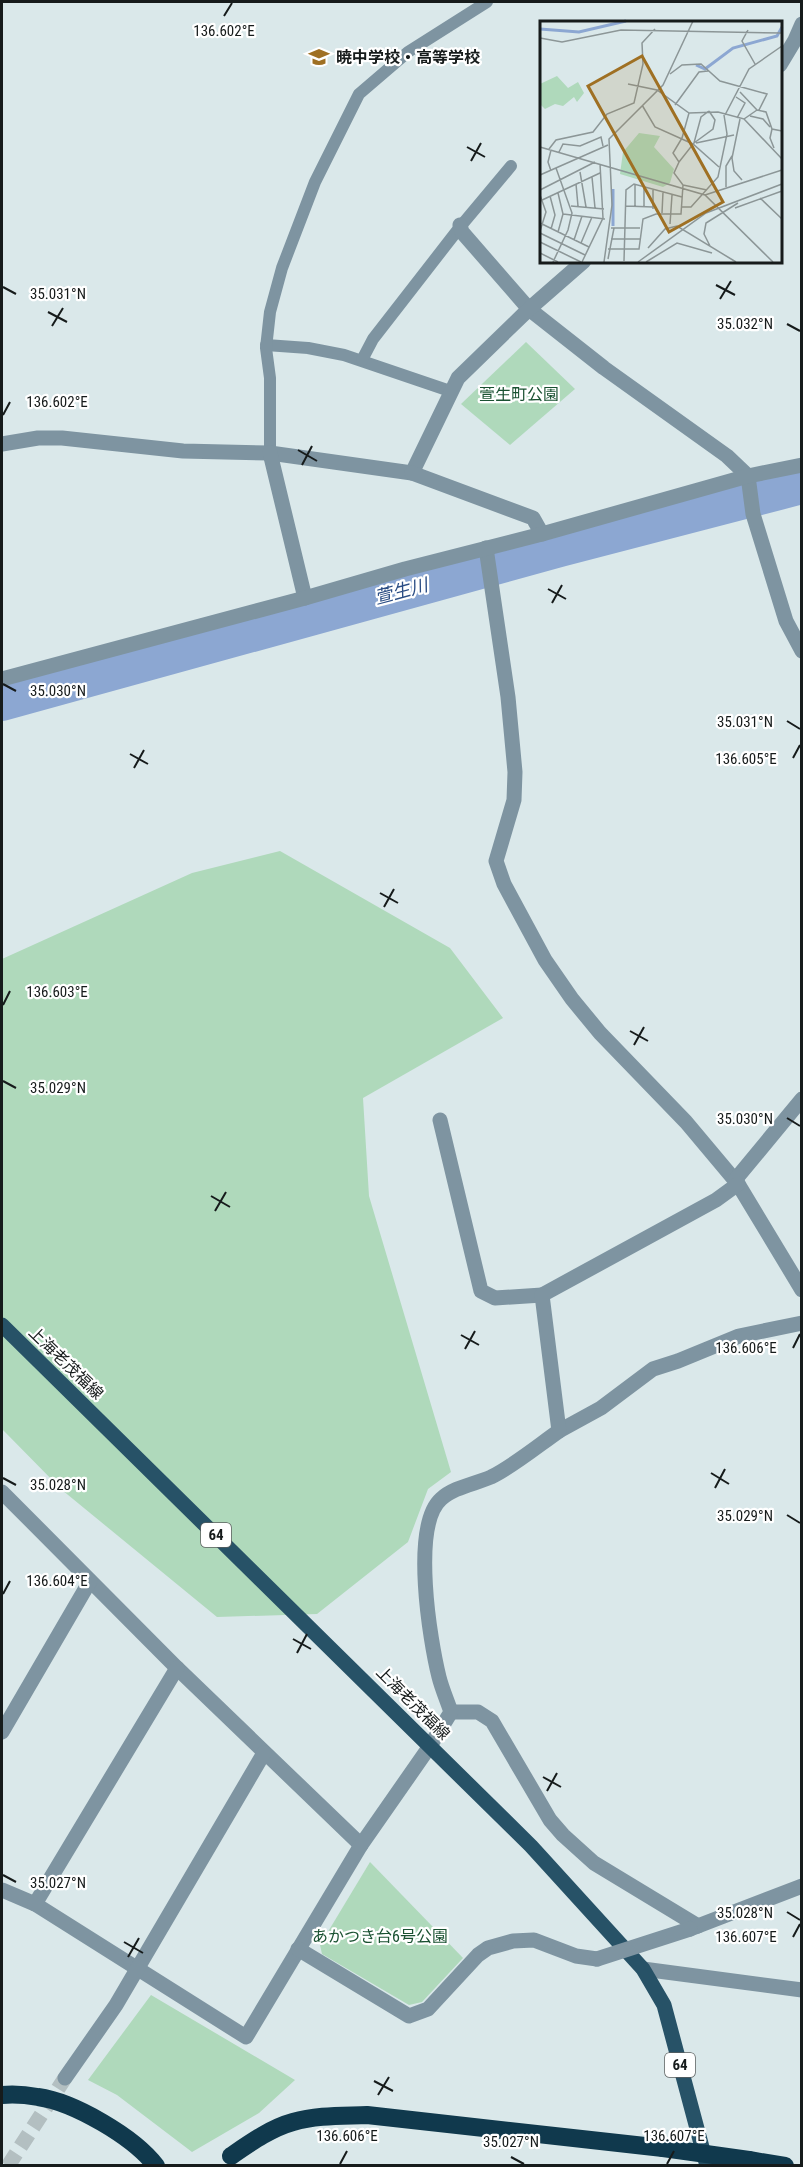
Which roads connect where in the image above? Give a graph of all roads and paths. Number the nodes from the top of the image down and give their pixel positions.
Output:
1 (487, 2) edge
2 (801, 24) edge
3 (782, 62) edge
4 (511, 166) dead end
5 (460, 226) junction
6 (583, 262) edge
7 (529, 309) junction
8 (266, 345) junction
9 (362, 360) junction
10 (450, 391) junction
11 (2, 444) edge
12 (270, 453) junction
13 (801, 465) edge
14 (412, 473) junction
15 (749, 481) junction
16 (542, 534) junction
17 (487, 556) junction
18 (305, 598) junction
19 (801, 651) edge
20 (2, 679) edge
21 (801, 1099) edge
22 (440, 1120) dead end
23 (736, 1182) junction
24 (801, 1290) edge
25 (542, 1295) junction
26 (801, 1323) edge
27 (2, 1324) edge
28 (559, 1431) junction
29 (2, 1495) edge
30 (90, 1581) junction
31 (177, 1668) junction
32 (451, 1712) junction
33 (2, 1732) edge
34 (430, 1746) junction
35 (264, 1754) junction
36 (361, 1845) junction
37 (801, 1886) edge
38 (2, 1890) edge
39 (35, 1904) junction
40 (694, 1928) junction
41 (298, 1948) junction
42 (137, 1969) junction
43 (643, 1970) junction
44 (801, 1990) edge
45 (65, 2078) tunnel mouth
46 (2, 2095) edge
47 (231, 2156) dead end
48 (156, 2164) edge
49 (707, 2166) edge
50 (785, 2166) edge

1 - 8 lane
2 - 3 street
4 - 5 lane
5 - 7 street
5 - 9 lane
6 - 7 street
7 - 10 street
7 - 15 street
8 - 9 lane
8 - 12 lane
9 - 10 lane
10 - 14 street
11 - 12 street
12 - 14 street
12 - 18 street
13 - 15 street
14 - 16 street
15 - 16 street
15 - 19 street
16 - 17 street
17 - 18 street
17 - 23 street
18 - 20 street
21 - 23 street
22 - 25 street
23 - 24 street
23 - 25 street
25 - 28 street
26 - 28 street
27 - 34 main road, 上海老茂福線 / 64
28 - 32 street
29 - 30 street
30 - 31 street
30 - 33 street
31 - 35 street
31 - 39 street
32 - 34 street
32 - 40 street
34 - 36 street
34 - 43 main road, 上海老茂福線 / 64
35 - 36 street
35 - 42 street
36 - 41 street
37 - 40 street
38 - 39 street
39 - 42 street
40 - 41 street, bridge
41 - 42 street
42 - 45 street
43 - 44 street
43 - 49 main road, 上海老茂福線 / 64
46 - 48 highway
47 - 50 highway, bridge

